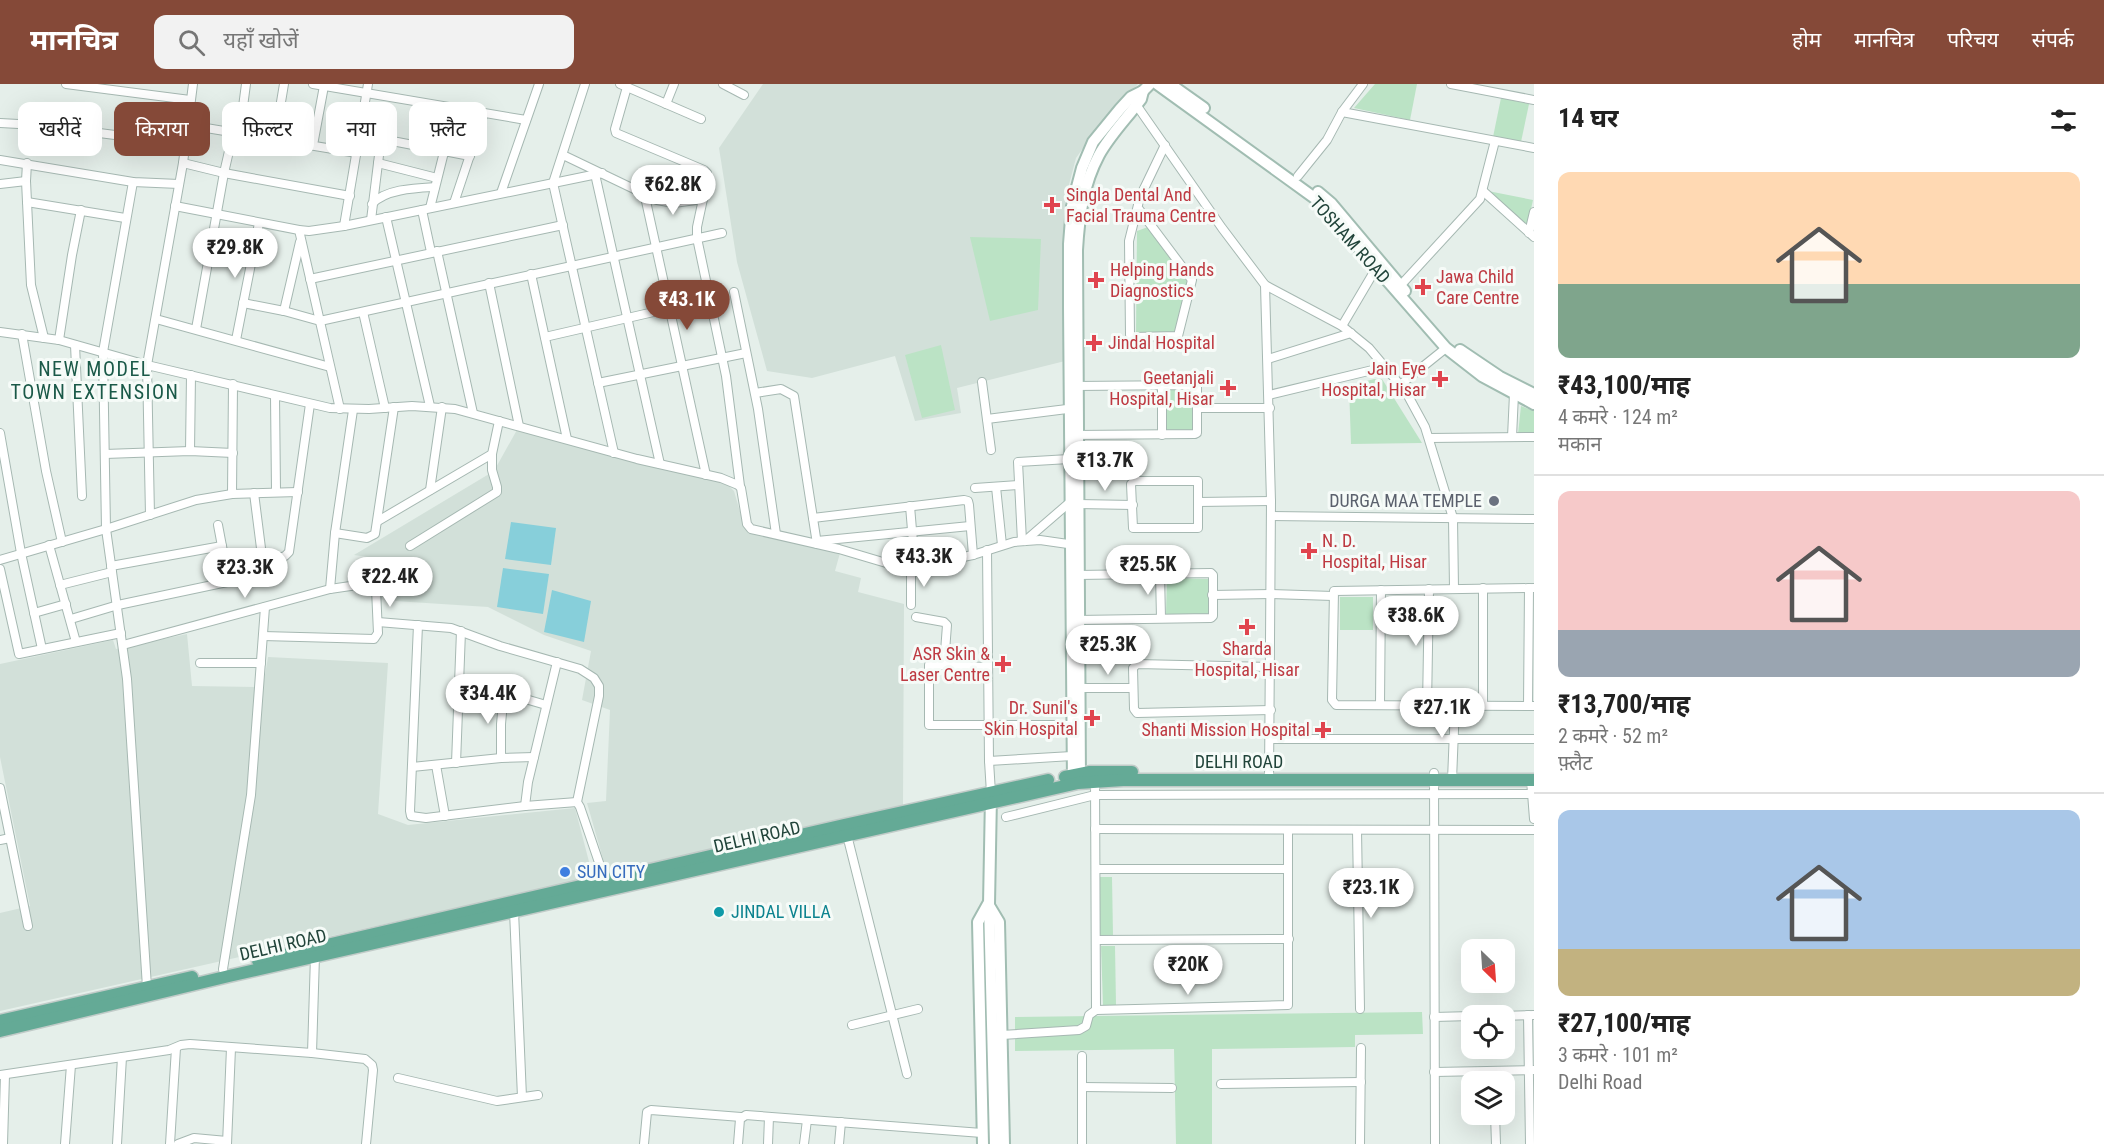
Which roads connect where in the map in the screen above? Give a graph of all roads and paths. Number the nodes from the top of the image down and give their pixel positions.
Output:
1 (66, 84) edge
2 (193, 84) edge
3 (246, 84) edge
4 (284, 84) edge
5 (313, 84) edge
6 (539, 84) edge
7 (585, 84) edge
8 (674, 84) edge
9 (723, 84) edge
10 (1157, 84) edge
11 (1170, 84) edge
12 (1363, 84) edge
13 (1451, 84) edge
14 (324, 86) junction
15 (624, 86) edge
16 (1147, 87) edge
17 (367, 88) edge
18 (744, 95) dead end
19 (190, 100) joint
20 (1534, 100) edge
21 (1133, 101) junction
22 (244, 102) edge
23 (281, 102) edge
24 (433, 102) edge
25 (666, 104) junction
26 (1342, 112) junction
27 (487, 114) edge
28 (701, 119) dead end
29 (526, 120) junction
30 (0, 123) edge
31 (114, 135) edge
32 (314, 141) edge
33 (1495, 141) junction
34 (1164, 145) junction
35 (1534, 148) edge
36 (563, 155) junction
37 (184, 156) edge
38 (229, 156) edge
39 (357, 156) edge
40 (379, 156) edge
41 (443, 156) edge
42 (470, 156) edge
43 (0, 160) edge
44 (27, 163) junction
45 (183, 163) junction
46 (378, 163) junction
47 (224, 173) junction
48 (598, 173) junction
49 (1298, 176) junction
50 (437, 178) junction
51 (26, 181) junction
52 (133, 182) junction
53 (553, 183) junction
54 (0, 184) edge
55 (179, 184) junction
56 (435, 187) junction
57 (1483, 191) junction
58 (644, 192) junction
59 (501, 193) junction
60 (350, 196) junction
61 (703, 199) junction
62 (27, 202) junction
63 (454, 203) junction
64 (372, 204) junction
65 (176, 206) junction
66 (1138, 208) junction
67 (426, 209) junction
68 (81, 210) junction
69 (1534, 212) edge
70 (216, 215) junction
71 (386, 217) junction
72 (125, 218) junction
73 (371, 220) junction
74 (259, 223) junction
75 (563, 225) junction
76 (344, 226) junction
77 (299, 230) junction
78 (722, 233) dead end
79 (1532, 235) edge
80 (698, 238) junction
81 (301, 239) junction
82 (655, 247) junction
83 (434, 252) junction
84 (613, 256) junction
85 (395, 260) junction
86 (572, 265) junction
87 (1378, 265) junction
88 (531, 274) junction
89 (310, 279) junction
90 (489, 283) junction
91 (1265, 285) junction
92 (1401, 286) junction
93 (734, 292) dead end
94 (447, 294) junction
95 (710, 299) junction
96 (243, 303) junction
97 (405, 303) junction
98 (669, 308) junction
99 (284, 311) junction
100 (363, 312) junction
101 (627, 317) junction
102 (156, 319) junction
103 (320, 321) junction
104 (1342, 326) junction
105 (586, 327) junction
106 (196, 329) junction
107 (0, 332) edge
108 (1352, 333) junction
109 (22, 334) junction
110 (545, 337) junction
111 (44, 338) junction
112 (59, 340) junction
113 (236, 340) junction
114 (75, 345) junction
115 (1446, 348) junction
116 (103, 352) junction
117 (746, 353) junction
118 (723, 358) junction
119 (1268, 359) junction
120 (147, 365) junction
121 (682, 366) junction
122 (330, 367) junction
123 (1385, 367) junction
124 (191, 375) junction
125 (640, 375) junction
126 (982, 382) dead end
127 (233, 384) junction
128 (598, 384) junction
129 (1400, 385) junction
130 (1162, 386) junction
131 (1073, 387) junction
132 (755, 393) junction
133 (1269, 394) junction
134 (1514, 394) junction
135 (1534, 394) edge
136 (275, 396) junction
137 (310, 404) junction
138 (1534, 404) edge
139 (430, 406) junction
140 (394, 407) junction
141 (442, 407) junction
142 (385, 408) junction
143 (1073, 408) junction
144 (1197, 408) junction
145 (1270, 408) junction
146 (340, 409) junction
147 (354, 410) junction
148 (473, 413) junction
149 (987, 419) junction
150 (499, 421) junction
151 (519, 426) junction
152 (0, 433) edge
153 (1074, 435) junction
154 (1162, 435) junction
155 (1512, 437) junction
156 (1534, 437) edge
157 (1429, 438) junction
158 (567, 440) junction
159 (991, 450) dead end
160 (190, 452) junction
161 (148, 453) junction
162 (233, 453) junction
163 (614, 453) junction
164 (105, 454) junction
165 (492, 454) junction
166 (1069, 459) junction
167 (660, 465) junction
168 (706, 475) junction
169 (1019, 485) junction
170 (740, 486) junction
171 (996, 487) junction
172 (975, 489) dead end
173 (430, 490) junction
174 (276, 491) junction
175 (298, 492) junction
176 (254, 493) junction
177 (232, 494) junction
178 (82, 496) dead end
179 (1271, 501) junction
180 (1198, 502) junction
181 (1074, 503) junction
182 (1133, 505) junction
183 (910, 506) junction
184 (150, 515) junction
185 (1271, 516) junction
186 (813, 518) junction
187 (1453, 518) junction
188 (1534, 519) edge
189 (378, 520) junction
190 (218, 525) dead end
191 (970, 526) junction
192 (106, 530) junction
193 (911, 532) junction
194 (335, 533) junction
195 (776, 534) junction
196 (1023, 541) junction
197 (62, 542) junction
198 (816, 542) junction
199 (1074, 544) junction
200 (50, 545) junction
201 (1002, 545) junction
202 (222, 546) junction
203 (410, 546) dead end
204 (987, 550) junction
205 (21, 553) junction
206 (974, 555) junction
207 (0, 560) edge
208 (263, 564) junction
209 (915, 566) junction
210 (0, 568) edge
211 (112, 569) junction
212 (244, 571) dead end
213 (1160, 574) junction
214 (1078, 575) junction
215 (60, 585) junction
216 (330, 588) junction
217 (1483, 588) junction
218 (1531, 588) edge
219 (1429, 589) junction
220 (1454, 589) junction
221 (1382, 590) junction
222 (1271, 594) junction
223 (1212, 595) junction
224 (1333, 596) junction
225 (66, 604) junction
226 (911, 604) dead end
227 (118, 605) junction
228 (265, 607) junction
229 (34, 613) junction
230 (916, 617) dead end
231 (1161, 618) junction
232 (71, 620) junction
233 (1074, 620) junction
234 (378, 622) junction
235 (418, 625) junction
236 (461, 631) junction
237 (121, 633) junction
238 (263, 636) junction
239 (76, 642) junction
240 (123, 645) junction
241 (42, 649) junction
242 (557, 662) junction
243 (200, 663) dead end
244 (261, 663) junction
245 (944, 665) junction
246 (988, 667) junction
247 (1271, 667) junction
248 (460, 680) junction
249 (1075, 688) junction
250 (1133, 688) junction
251 (504, 692) junction
252 (546, 705) junction
253 (1380, 705) junction
254 (1427, 706) junction
255 (1455, 706) junction
256 (1483, 706) junction
257 (1531, 706) edge
258 (1271, 710) junction
259 (1076, 725) junction
260 (988, 726) junction
261 (1270, 739) junction
262 (1454, 739) junction
263 (1534, 739) edge
264 (1072, 756) junction
265 (501, 758) junction
266 (534, 758) junction
267 (988, 761) junction
268 (456, 763) junction
269 (436, 765) junction
270 (412, 767) junction
271 (1269, 776) junction
272 (1435, 776) junction
273 (1452, 776) junction
274 (1095, 777) junction
275 (1533, 778) edge
276 (1076, 779) junction
277 (0, 789) edge
278 (1434, 794) junction
279 (1532, 794) edge
280 (1095, 795) junction
281 (991, 797) junction
282 (577, 802) junction
283 (525, 806) junction
284 (445, 816) junction
285 (1006, 817) dead end
286 (1534, 819) edge
287 (1095, 829) junction
288 (1288, 830) junction
289 (1357, 830) junction
290 (1434, 830) junction
291 (1534, 830) edge
292 (846, 835) junction
293 (10, 838) junction
294 (0, 840) edge
295 (1096, 869) junction
296 (1288, 869) junction
297 (607, 885) junction
298 (989, 904) junction
299 (514, 912) junction
300 (28, 926) dead end
301 (1289, 939) junction
302 (1096, 940) junction
303 (315, 956) junction
304 (223, 969) junction
305 (147, 987) junction
306 (918, 1009) dead end
307 (1360, 1009) dead end
308 (1096, 1010) junction
309 (61, 1012) junction
310 (1531, 1015) edge
311 (891, 1016) junction
312 (1461, 1016) edge
313 (1515, 1016) edge
314 (1434, 1017) junction
315 (0, 1021) edge
316 (852, 1025) dead end
317 (0, 1031) edge
318 (1002, 1035) junction
319 (176, 1048) junction
320 (231, 1048) junction
321 (1361, 1048) dead end
322 (312, 1053) junction
323 (122, 1056) junction
324 (1083, 1056) dead end
325 (71, 1065) junction
326 (1532, 1070) edge
327 (1493, 1071) edge
328 (1434, 1072) junction
329 (1461, 1072) edge
330 (907, 1074) dead end
331 (3, 1075) edge
332 (398, 1078) dead end
333 (1361, 1082) junction
334 (1221, 1084) dead end
335 (1082, 1087) junction
336 (1172, 1088) dead end
337 (538, 1095) dead end
338 (522, 1097) junction
339 (741, 1117) junction
340 (769, 1117) junction
341 (807, 1120) junction
342 (841, 1122) junction
343 (1495, 1125) edge
344 (983, 1138) edge
345 (227, 1142) edge
346 (3, 1144) edge
347 (65, 1144) edge
348 (117, 1144) edge
349 (170, 1144) edge
350 (178, 1144) edge
351 (366, 1144) edge
352 (644, 1144) edge
353 (738, 1144) edge
354 (768, 1144) edge
355 (804, 1144) edge
356 (839, 1144) edge
357 (995, 1144) edge
358 (1004, 1144) edge
359 (1082, 1144) edge
360 (1360, 1144) edge
361 (1435, 1144) edge
362 (1496, 1144) edge
363 (1530, 1144) edge

1 - 19 street
2 - 19 street
3 - 22 street
4 - 23 street
5 - 14 street
6 - 29 street
7 - 36 street
8 - 25 street
9 - 18 street
10 - 87 main road, TOSHAM ROAD
11 - 49 main road, TOSHAM ROAD
12 - 26 street
13 - 20 street
14 - 17 street
14 - 32 street
15 - 25 street
15 - 61 street
16 - 21 main road
17 - 24 street
21 - 34 street
21 - 131 main road
25 - 28 street
26 - 33 street
26 - 49 street
27 - 29 street
29 - 59 street
30 - 31 street
33 - 35 street
33 - 57 street
34 - 66 street
34 - 91 street
36 - 48 street
36 - 53 street
37 - 45 street
38 - 47 street
39 - 60 street
40 - 46 street
41 - 50 street
42 - 63 street
43 - 44 street
44 - 51 street
44 - 52 street
45 - 47 street
45 - 55 street
46 - 50 street
46 - 64 street
47 - 60 street
47 - 70 street
48 - 53 street
48 - 58 street
48 - 84 street
49 - 87 main road, TOSHAM ROAD
50 - 56 street
51 - 54 street
51 - 62 street
52 - 55 street
52 - 72 street
53 - 59 street
53 - 75 street
55 - 65 street
56 - 64 street
56 - 67 street
57 - 79 street
57 - 92 street
58 - 61 street
58 - 82 street
59 - 63 street
60 - 76 street
61 - 80 street
62 - 68 street
62 - 111 street
63 - 67 street
64 - 73 street
65 - 70 street
65 - 102 street
66 - 66 street
67 - 71 street
67 - 83 street
68 - 72 street
68 - 112 street
69 - 79 street
70 - 74 street
70 - 106 street
71 - 73 street
71 - 85 street
72 - 116 street
73 - 76 street
74 - 77 street
74 - 96 street
75 - 83 street
75 - 86 street
76 - 77 street
77 - 81 street
78 - 80 street
80 - 82 street
80 - 95 street
81 - 89 street
81 - 99 street
82 - 84 street
82 - 98 street
83 - 85 street
83 - 94 street
84 - 86 street
84 - 101 street
85 - 89 street
85 - 97 street
86 - 88 street
86 - 105 street
87 - 92 main road, TOSHAM ROAD
87 - 104 street
87 - 115 main road, TOSHAM ROAD
88 - 90 street
88 - 110 street
89 - 103 street
90 - 94 street
90 - 151 street
91 - 104 street
91 - 119 street
92 - 135 main road, TOSHAM ROAD
93 - 117 street
94 - 97 street
94 - 148 street
95 - 98 street
95 - 118 street
96 - 99 street
96 - 113 street
97 - 100 street
97 - 139 street
98 - 101 street
98 - 121 street
99 - 103 street
100 - 103 street
100 - 142 street
101 - 105 street
101 - 125 street
102 - 106 street
102 - 120 street
103 - 122 street
104 - 108 street
105 - 110 street
105 - 128 street
106 - 113 street
107 - 109 street
108 - 119 street
108 - 123 street
109 - 111 street
109 - 197 street
110 - 158 street
111 - 112 street
112 - 114 street
113 - 122 street
114 - 116 street
114 - 178 street
115 - 129 street
115 - 134 main road, TOSHAM ROAD
116 - 120 street
116 - 164 street
117 - 118 street
117 - 132 street
118 - 121 street
118 - 170 street
119 - 133 street
120 - 124 street
120 - 161 street
121 - 125 street
121 - 168 street
122 - 146 street
123 - 129 street
123 - 133 street
124 - 127 street
124 - 160 street
125 - 128 street
125 - 167 street
126 - 149 street
127 - 136 street
127 - 162 street
128 - 163 street
129 - 157 street
130 - 131 street
130 - 144 street
130 - 154 street
131 - 143 main road
132 - 186 street
132 - 195 street
133 - 145 street
134 - 138 main road, TOSHAM ROAD
134 - 155 street
136 - 137 street
136 - 174 street
137 - 146 street
137 - 175 street
139 - 140 street
139 - 141 street
140 - 142 street
140 - 189 street
141 - 148 street
141 - 173 street
142 - 147 street
143 - 149 street
143 - 153 main road
144 - 145 street
144 - 154 street
145 - 179 street
146 - 147 street
147 - 194 street
148 - 150 street
149 - 159 street
150 - 151 street
150 - 165 street
151 - 158 street
152 - 205 street
153 - 154 street
153 - 166 main road
153 - 181 main road
155 - 156 street
155 - 157 street
157 - 187 street
158 - 163 street
160 - 161 street
160 - 162 street
161 - 164 street
161 - 184 street
162 - 177 street
163 - 167 street
164 - 192 street
165 - 173 street
165 - 203 street
166 - 169 street
166 - 181 main road
167 - 168 street
168 - 170 street
169 - 171 street
169 - 196 street
170 - 195 street
171 - 172 street
171 - 201 street
173 - 189 street
174 - 175 street
174 - 176 street
175 - 208 street
176 - 177 street
176 - 208 street
177 - 184 street
179 - 180 street
179 - 185 street
180 - 182 street
180 - 182 street
181 - 182 street
181 - 196 street
181 - 199 main road
183 - 186 street
183 - 191 street
183 - 193 street
184 - 192 street
185 - 187 street
185 - 222 street
186 - 198 street
187 - 188 street
187 - 220 street
189 - 194 street
190 - 202 street
191 - 193 street
191 - 206 street
192 - 197 street
192 - 211 street
193 - 198 street
193 - 209 street
194 - 216 street
195 - 198 street
196 - 199 street
196 - 201 street
197 - 200 street
198 - 209 street
199 - 214 main road
199 - 233 main road
200 - 205 street
200 - 215 street
201 - 204 street
202 - 211 street
202 - 227 street
204 - 206 street
204 - 246 street
205 - 207 street
205 - 229 street
206 - 209 street
208 - 212 street
209 - 226 street
210 - 241 street
211 - 215 street
211 - 227 street
213 - 214 street
213 - 223 street
213 - 231 street
214 - 233 main road
215 - 225 street
216 - 228 street
216 - 234 street
217 - 218 street
217 - 220 street
217 - 256 street
218 - 257 street
219 - 220 street
219 - 221 street
219 - 254 street
221 - 224 street
221 - 253 street
222 - 223 street
222 - 224 street
222 - 247 street
223 - 231 street
224 - 253 street
225 - 229 street
225 - 232 street
227 - 232 street
227 - 237 street
228 - 238 street
228 - 240 street
229 - 241 street
230 - 245 street
231 - 233 street
232 - 239 street
233 - 249 main road
234 - 235 street
234 - 238 street
235 - 236 street
235 - 270 street
236 - 242 street
236 - 248 street
237 - 239 street
237 - 240 street
238 - 244 street
239 - 241 street
240 - 305 street
242 - 252 street
242 - 282 street
243 - 244 street
244 - 304 street
245 - 246 street
245 - 260 street
246 - 260 street
247 - 250 street
247 - 258 street
248 - 251 street
248 - 268 street
249 - 250 street
249 - 259 main road
250 - 258 street
251 - 252 street
251 - 265 street
252 - 266 street
253 - 254 street
254 - 255 street
255 - 256 street
255 - 262 street
256 - 257 street
258 - 261 street
259 - 260 street
259 - 264 main road
259 - 276 main road
260 - 267 street
261 - 262 street
261 - 271 street
262 - 263 street
262 - 273 street
264 - 267 street
264 - 276 main road
265 - 266 street
265 - 268 street
266 - 283 street
267 - 281 street
268 - 269 street
269 - 270 street
269 - 284 street
270 - 284 street
271 - 272 main road, DELHI ROAD
271 - 274 main road, DELHI ROAD
272 - 273 main road, DELHI ROAD
272 - 278 street
273 - 275 main road, DELHI ROAD
274 - 276 main road, DELHI ROAD
274 - 280 street
275 - 279 street
276 - 281 main road, DELHI ROAD
277 - 293 street
278 - 279 street
278 - 280 street
278 - 290 street
279 - 286 street
280 - 285 street
280 - 287 street
281 - 292 main road, DELHI ROAD
281 - 297 main road, DELHI ROAD
281 - 298 main road
282 - 283 street
282 - 297 street
283 - 284 street
287 - 288 street
287 - 295 street
288 - 289 street
288 - 296 street
289 - 290 street
289 - 307 street
290 - 291 street
290 - 314 street
292 - 297 main road, DELHI ROAD
292 - 311 street
293 - 294 street
293 - 300 street
295 - 296 street
295 - 302 street
296 - 301 street
297 - 299 main road, DELHI ROAD
297 - 304 main road, DELHI ROAD
298 - 318 main road
298 - 344 main road
298 - 357 main road
299 - 303 main road, DELHI ROAD
299 - 338 street
301 - 302 street
301 - 308 street
302 - 308 street
303 - 309 main road, DELHI ROAD
303 - 322 street
304 - 305 main road, DELHI ROAD
305 - 309 main road, DELHI ROAD
306 - 311 street
308 - 318 street
309 - 315 main road, DELHI ROAD
309 - 317 main road, DELHI ROAD
310 - 313 street
310 - 326 street
311 - 316 street
311 - 330 street
312 - 314 street
314 - 328 street
318 - 358 main road
319 - 320 street
319 - 323 street
319 - 349 street
320 - 322 street
320 - 345 street
321 - 333 street
322 - 351 street
323 - 325 street
323 - 348 street
324 - 335 street
325 - 331 street
325 - 347 street
326 - 327 street
326 - 363 street
328 - 329 street
328 - 361 street
331 - 346 street
332 - 338 street
333 - 334 street
333 - 360 street
335 - 336 street
335 - 359 street
337 - 338 street
339 - 340 street
339 - 352 street
339 - 353 street
340 - 341 street
340 - 354 street
341 - 342 street
341 - 355 street
342 - 344 street
342 - 356 street
343 - 362 street
345 - 350 street

